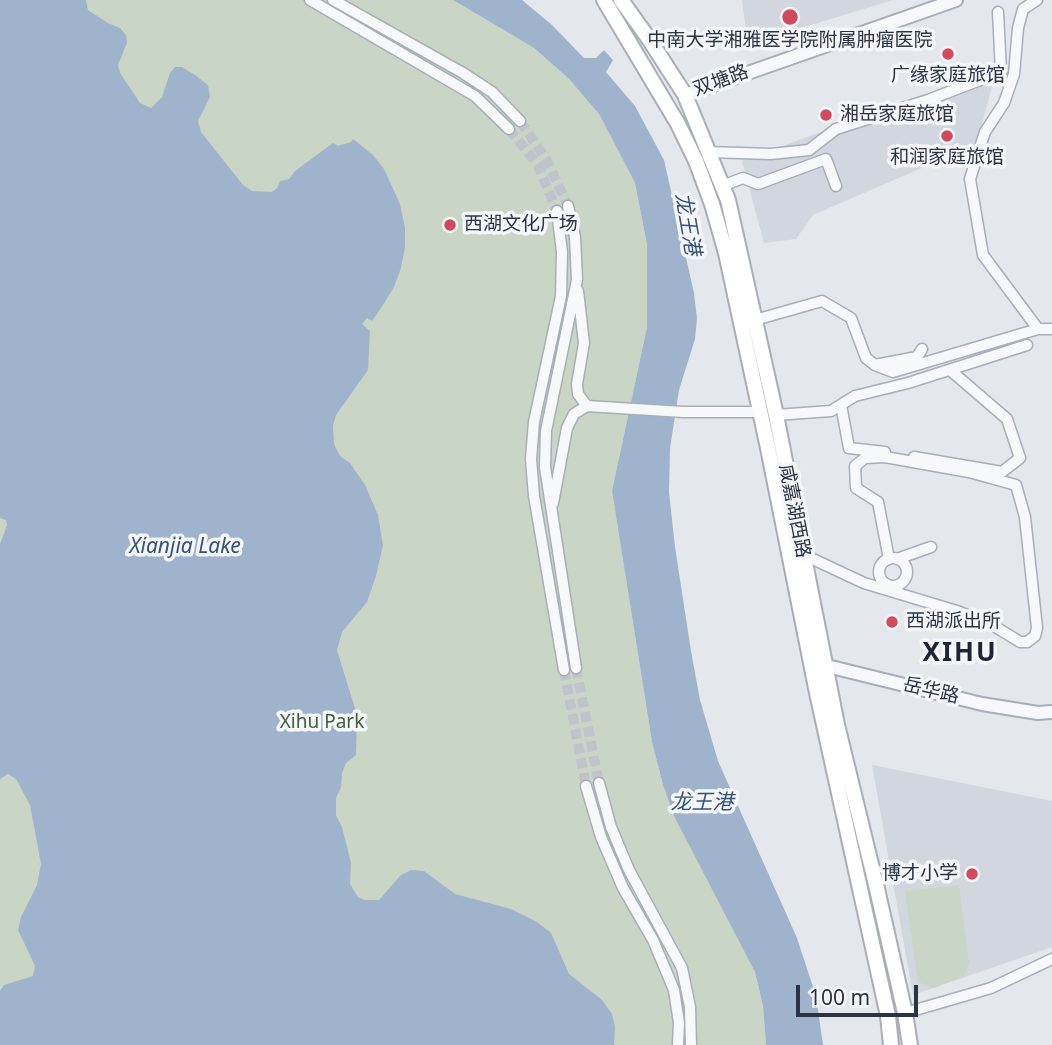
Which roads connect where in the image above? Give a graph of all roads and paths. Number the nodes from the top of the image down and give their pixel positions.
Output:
1 (310, 0) edge
2 (333, 0) edge
3 (604, 0) edge
4 (621, 0) edge
5 (956, 0) edge
6 (1037, 0) edge
7 (998, 12) dead end
8 (685, 95) junction
9 (520, 121) tunnel mouth
10 (509, 129) tunnel mouth
11 (708, 152) junction
12 (722, 186) junction
13 (836, 187) dead end
14 (568, 206) tunnel mouth
15 (557, 211) tunnel mouth
16 (577, 280) junction
17 (755, 320) junction
18 (1038, 329) junction
19 (1052, 329) edge
20 (1027, 345) dead end
21 (922, 349) dead end
22 (875, 365) junction
23 (950, 370) junction
24 (841, 405) junction
25 (587, 406) junction
26 (768, 414) junction
27 (551, 514) junction
28 (931, 547) dead end
29 (802, 554) junction
30 (811, 665) junction
31 (827, 666) junction
32 (576, 668) tunnel mouth
33 (564, 670) tunnel mouth
34 (1052, 712) edge
35 (599, 783) tunnel mouth
36 (586, 786) tunnel mouth
37 (1052, 959) edge
38 (1052, 964) edge
39 (1040, 965) junction
40 (905, 1013) junction
41 (678, 1045) edge
42 (691, 1045) edge
43 (891, 1045) edge
44 (910, 1045) edge

1 - 10 street
2 - 9 street
3 - 26 main road, 咸嘉湖西路
4 - 8 main road, 咸嘉湖西路
5 - 8 street, 双塘路
6 - 18 street
7 - 11 street
8 - 11 main road, 咸嘉湖西路
11 - 12 main road, 咸嘉湖西路
12 - 13 street
12 - 17 main road, 咸嘉湖西路
14 - 16 street
15 - 33 street
16 - 25 street
16 - 27 street
17 - 22 street
17 - 26 main road, 咸嘉湖西路
18 - 19 street
18 - 22 street
20 - 23 street
21 - 22 street
23 - 24 street
23 - 24 street
24 - 26 street
25 - 26 street
25 - 27 street
26 - 29 main road, 咸嘉湖西路
26 - 30 main road, 咸嘉湖西路
27 - 32 street
28 - 29 street
29 - 31 main road, 咸嘉湖西路
30 - 31 street, 岳华路
30 - 43 main road, 咸嘉湖西路
31 - 34 street, 岳华路
31 - 40 main road, 咸嘉湖西路
35 - 42 street
36 - 41 street
37 - 39 street
38 - 39 street
39 - 40 street
40 - 44 main road, 咸嘉湖西路

